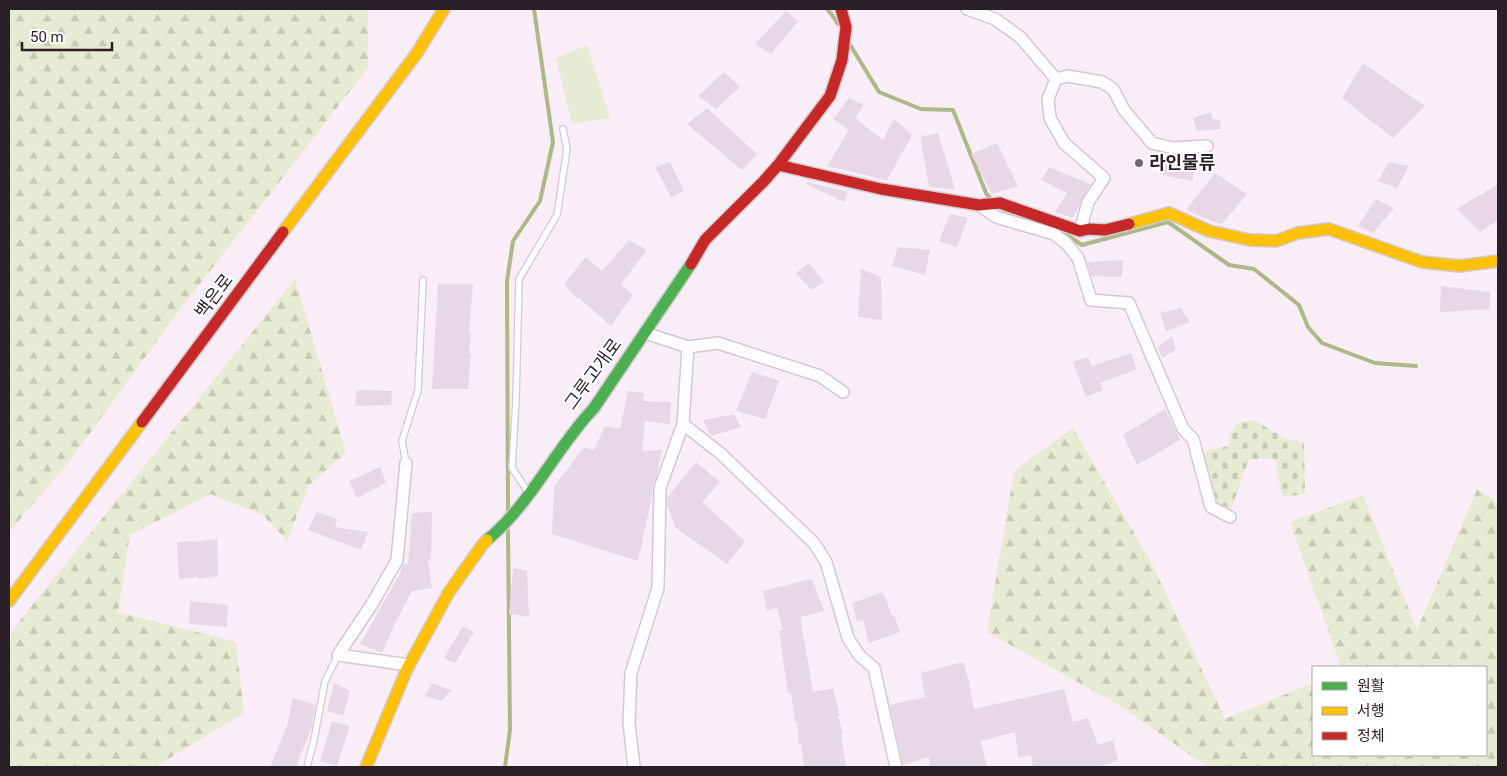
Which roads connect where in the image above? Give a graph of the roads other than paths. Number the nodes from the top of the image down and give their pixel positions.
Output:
1 (444, 9) edge
2 (841, 9) edge
3 (967, 9) edge
4 (1056, 80) junction
5 (563, 129) dead end
6 (1208, 146) dead end
7 (778, 165) junction
8 (982, 205) junction
9 (1080, 231) junction
10 (1498, 261) edge
11 (424, 280) dead end
12 (644, 333) junction
13 (688, 347) junction
14 (843, 392) dead end
15 (683, 424) junction
16 (406, 463) joint
17 (526, 498) junction
18 (1230, 517) dead end
19 (9, 601) edge
20 (338, 656) junction
21 (409, 665) junction
22 (307, 767) edge
23 (366, 767) edge
24 (634, 767) edge
25 (896, 767) edge

1 - 19 street, 백은로
2 - 7 street, 그루고개로
3 - 4 street
4 - 6 street
4 - 9 street
5 - 17 lane
7 - 8 street
7 - 12 street, 그루고개로
8 - 9 street
8 - 18 street
9 - 10 street
11 - 16 lane
12 - 13 street
12 - 17 street, 그루고개로
13 - 14 street
13 - 15 street
15 - 24 street
15 - 25 street
16 - 20 street
17 - 21 street, 그루고개로
20 - 21 street
20 - 22 lane
21 - 23 street, 그루고개로

